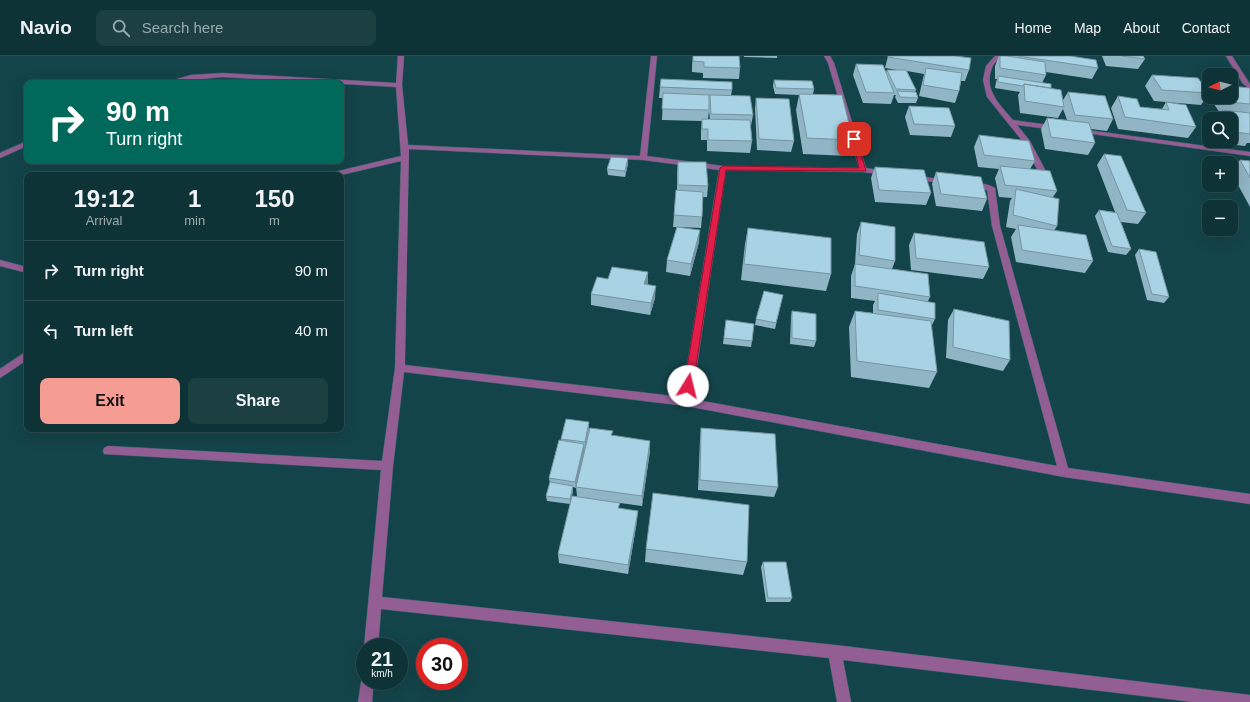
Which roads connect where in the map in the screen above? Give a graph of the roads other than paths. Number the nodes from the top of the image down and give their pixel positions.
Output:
1 (401, 56) edge
2 (654, 56) edge
3 (827, 56) edge
4 (999, 56) edge
5 (1229, 56) edge
6 (178, 80) edge
7 (310, 80) edge
8 (344, 82) edge
9 (399, 85) junction
10 (1250, 87) edge
11 (1010, 122) junction
12 (24, 144) edge
13 (405, 147) junction
14 (1250, 154) edge
15 (0, 156) edge
16 (404, 158) junction
17 (643, 158) junction
18 (723, 168) junction
19 (863, 170) junction
20 (344, 172) edge
21 (1044, 175) edge
22 (0, 262) edge
23 (24, 269) edge
24 (24, 357) edge
25 (400, 368) junction
26 (0, 374) edge
27 (686, 402) junction
28 (108, 451) dead end
29 (387, 466) junction
30 (1064, 472) junction
31 (1250, 499) edge
32 (375, 602) junction
33 (372, 638) edge
34 (835, 652) junction
35 (366, 690) edge
36 (365, 702) edge
37 (844, 702) edge
38 (1250, 702) edge

1 - 9 street
2 - 17 street
3 - 19 street
4 - 11 street
5 - 10 street
6 - 7 street
8 - 9 street
9 - 13 street
11 - 14 street
11 - 21 street
12 - 15 street
13 - 16 street
13 - 17 street
16 - 20 street
16 - 25 street
17 - 18 street
18 - 19 street
18 - 27 street
19 - 30 street
22 - 23 street
24 - 26 street
25 - 27 street
25 - 29 street
27 - 30 street
28 - 29 street
29 - 32 street
30 - 31 street
32 - 33 street
32 - 34 street
34 - 37 street
34 - 38 street
35 - 36 street

